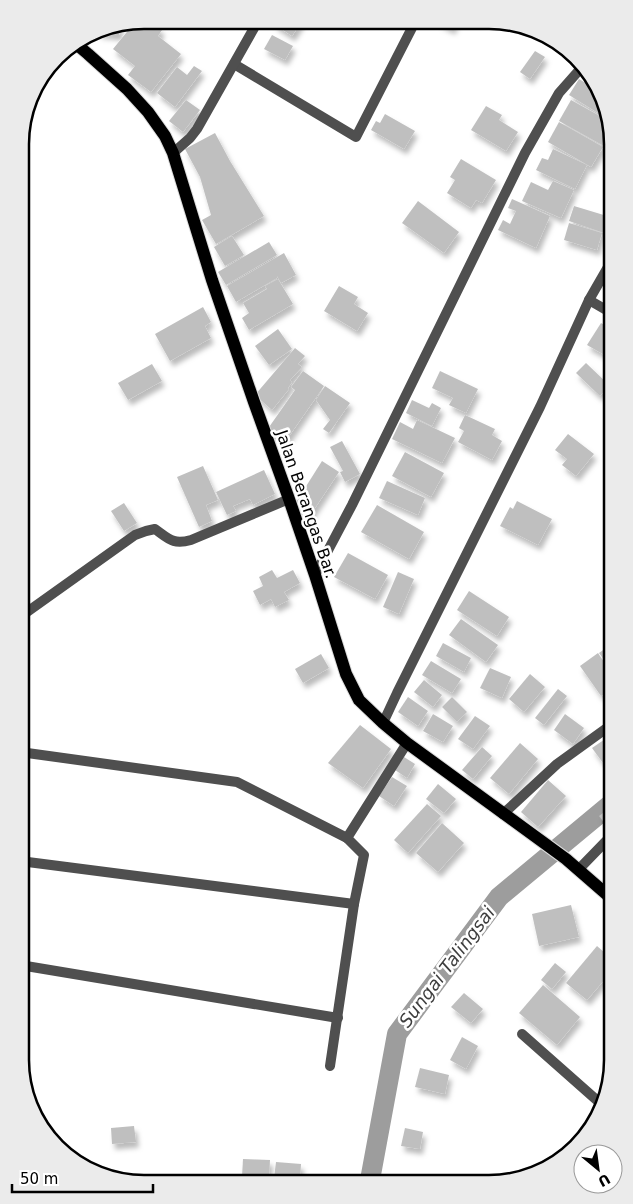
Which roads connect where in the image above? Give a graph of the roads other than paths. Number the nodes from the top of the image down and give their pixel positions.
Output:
1 (254, 29) edge
2 (410, 29) edge
3 (81, 48) edge
4 (234, 64) junction
5 (578, 71) edge
6 (173, 153) junction
7 (604, 273) edge
8 (589, 300) junction
9 (604, 309) edge
10 (289, 499) junction
11 (315, 575) junction
12 (29, 610) edge
13 (383, 723) junction
14 (604, 729) edge
15 (408, 743) junction
16 (29, 753) edge
17 (503, 814) junction
18 (347, 838) junction
19 (604, 843) edge
20 (29, 862) edge
21 (579, 869) junction
22 (604, 892) edge
23 (354, 904) junction
24 (29, 966) edge
25 (338, 1018) junction
26 (522, 1034) dead end
27 (330, 1066) dead end
28 (597, 1100) edge

1 - 4 street
2 - 4 street
3 - 6 main road, Jalan Berangas Bar.
4 - 6 street
5 - 11 street
6 - 10 main road, Jalan Berangas Bar.
7 - 8 street
8 - 9 street
8 - 13 street
10 - 11 main road, Jalan Berangas Bar.
10 - 12 street
11 - 13 main road, Jalan Berangas Bar.
13 - 15 main road, Jalan Berangas Bar.
14 - 17 street
15 - 17 main road, Jalan Berangas Bar.
15 - 18 street
16 - 18 street
17 - 21 main road, Jalan Berangas Bar.
18 - 23 street
19 - 21 street
20 - 23 street
21 - 22 main road, Jalan Berangas Bar.
23 - 25 street
24 - 25 street
25 - 27 street
26 - 28 street

